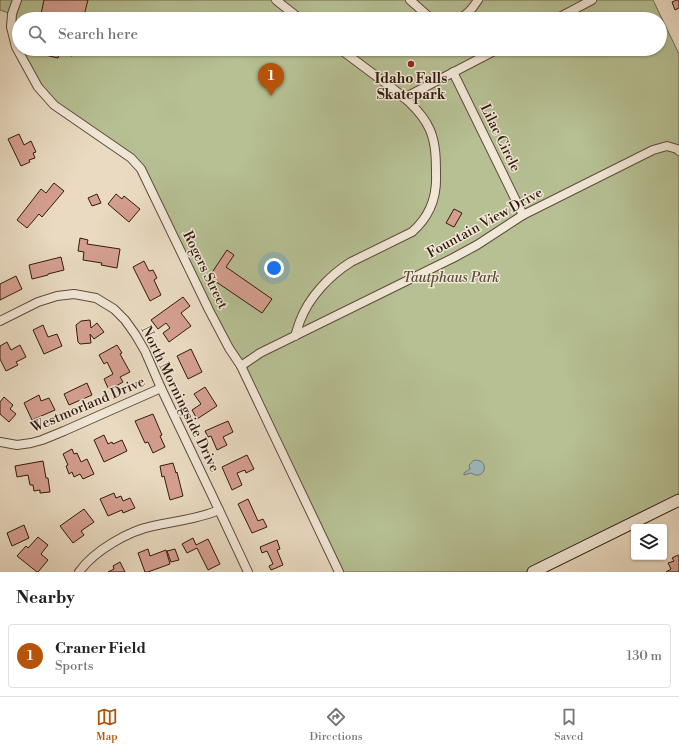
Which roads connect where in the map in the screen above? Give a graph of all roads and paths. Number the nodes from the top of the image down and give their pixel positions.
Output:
1 (17, 0) edge
2 (276, 0) edge
3 (410, 0) edge
4 (478, 0) edge
5 (591, 0) edge
6 (13, 12) edge
7 (291, 12) edge
8 (424, 12) edge
9 (469, 12) edge
10 (569, 12) edge
11 (12, 14) edge
12 (12, 27) edge
13 (21, 56) edge
14 (349, 56) edge
15 (484, 56) edge
16 (453, 72) junction
17 (404, 98) junction
18 (679, 152) edge
19 (523, 215) junction
20 (0, 321) edge
21 (295, 336) junction
22 (241, 366) junction
23 (161, 388) junction
24 (0, 442) edge
25 (679, 500) edge
26 (219, 510) junction
27 (79, 572) edge
28 (248, 572) edge
29 (339, 572) edge
30 (533, 572) edge

1 - 6 street, Rogers Street
2 - 7 street
3 - 8 street
4 - 9 street
5 - 10 street
11 - 12 street, Rogers Street
13 - 22 street, Rogers Street
14 - 17 street
15 - 16 street
16 - 17 street
16 - 19 street, Lilac Circle
17 - 21 street
18 - 19 street, Fountain View Drive
19 - 21 street, Fountain View Drive
20 - 23 street, North Morningside Drive
21 - 22 street, Fountain View Drive
22 - 29 street, Rogers Street
23 - 24 street, Westmorland Drive
23 - 26 street, North Morningside Drive
25 - 30 street
26 - 27 street
26 - 28 street, North Morningside Drive

